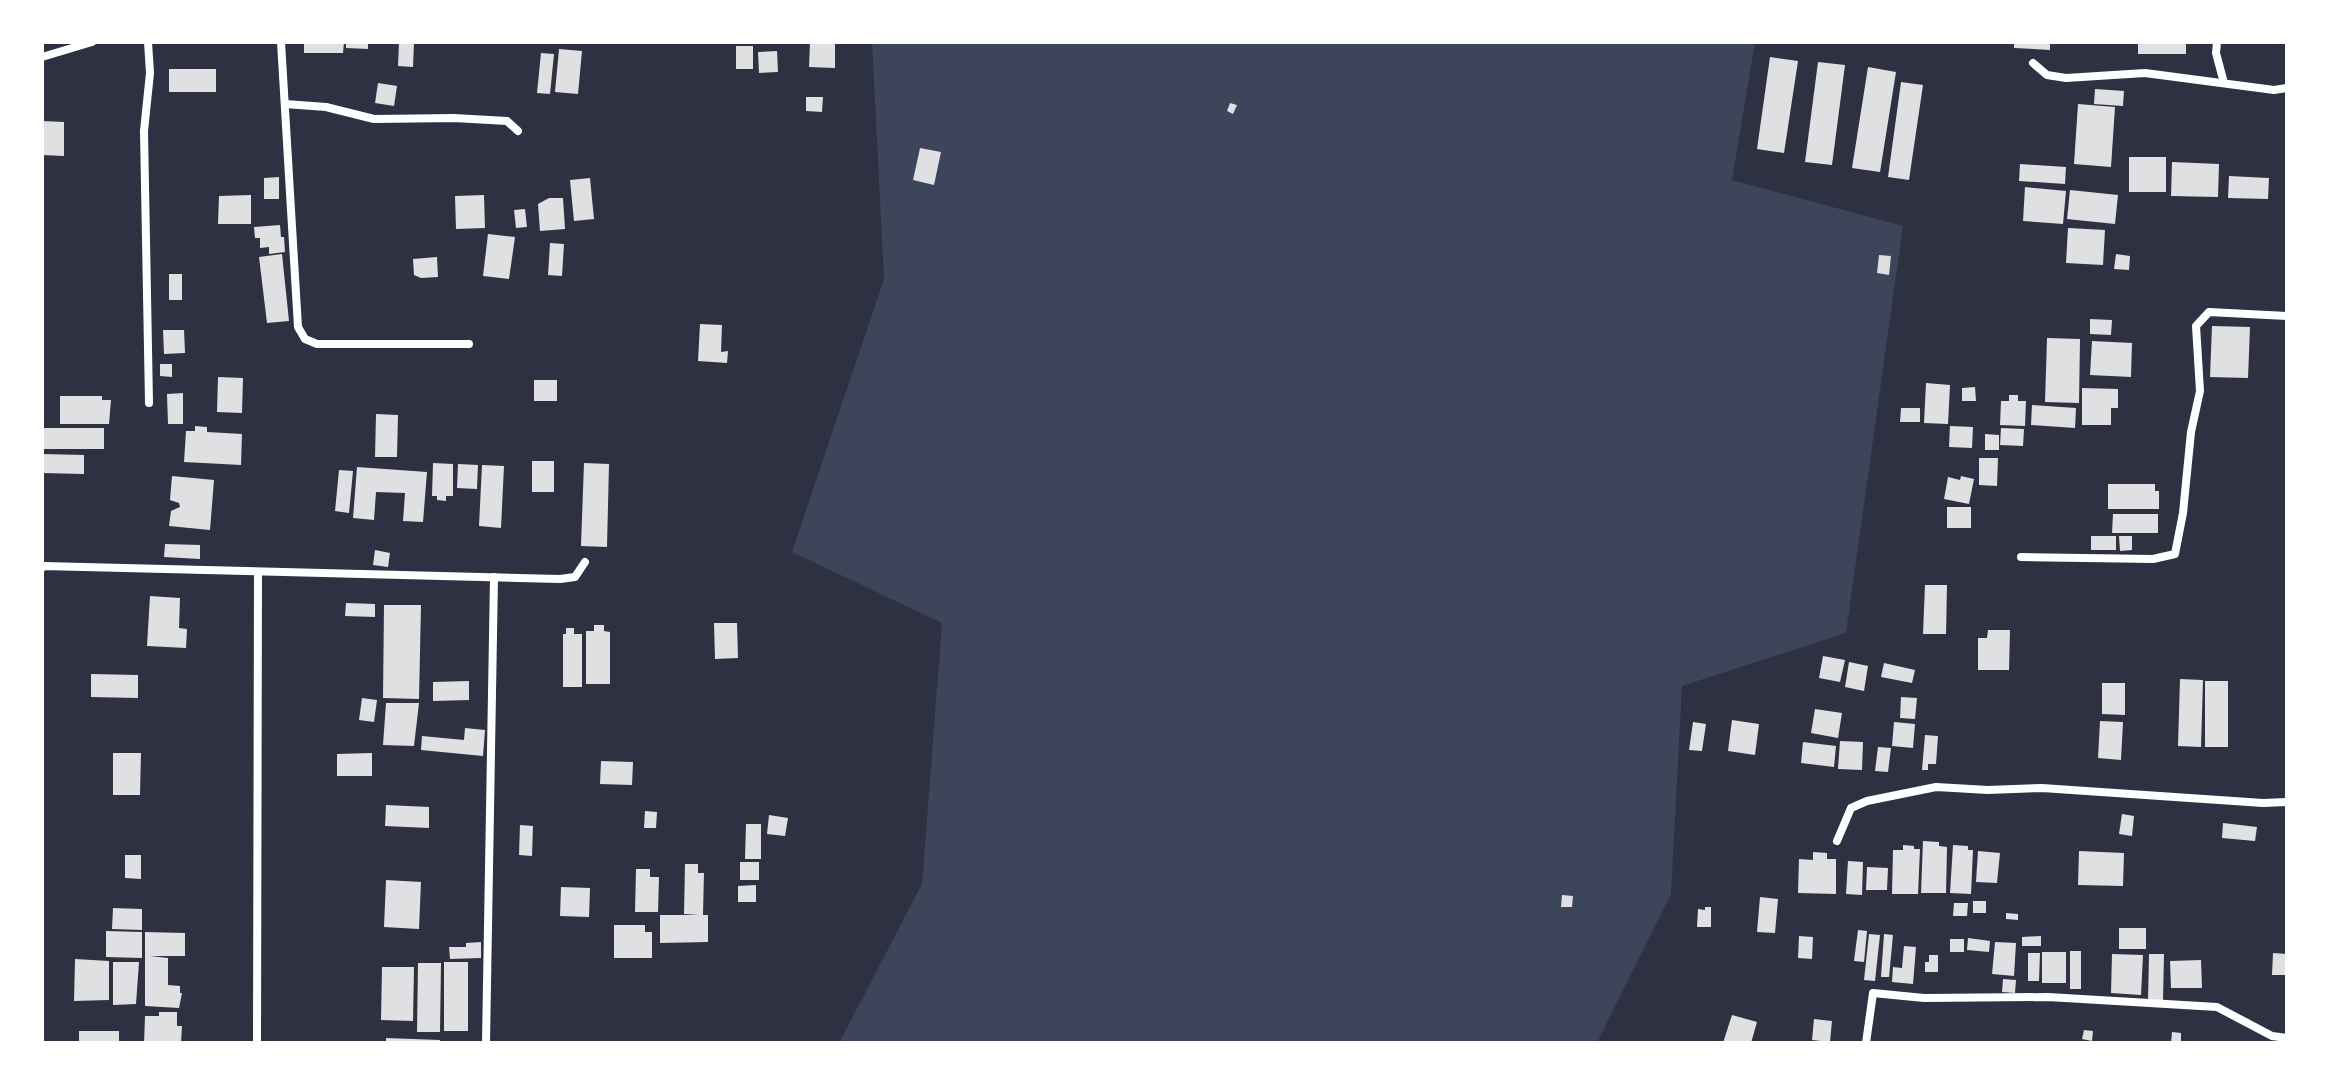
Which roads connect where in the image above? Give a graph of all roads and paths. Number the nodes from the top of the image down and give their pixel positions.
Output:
1 (92, 42) edge
2 (148, 42) edge
3 (281, 42) edge
4 (2217, 42) edge
5 (42, 57) edge
6 (2033, 63) dead end
7 (2224, 83) junction
8 (2287, 88) edge
9 (285, 104) junction
10 (518, 131) dead end
11 (2287, 316) edge
12 (469, 344) dead end
13 (149, 403) dead end
14 (2021, 557) dead end
15 (585, 562) dead end
16 (42, 567) edge
17 (258, 572) junction
18 (494, 577) junction
19 (2287, 802) edge
20 (1837, 841) dead end
21 (2287, 1038) edge
22 (257, 1043) edge
23 (486, 1043) edge
24 (1866, 1043) edge

1 - 5 street
2 - 13 street
3 - 9 street
4 - 7 street
6 - 7 street
7 - 8 street
9 - 10 street
9 - 12 street
11 - 14 street
15 - 18 street
16 - 17 street
17 - 18 street
17 - 22 street
18 - 23 street
19 - 20 street
21 - 24 street

